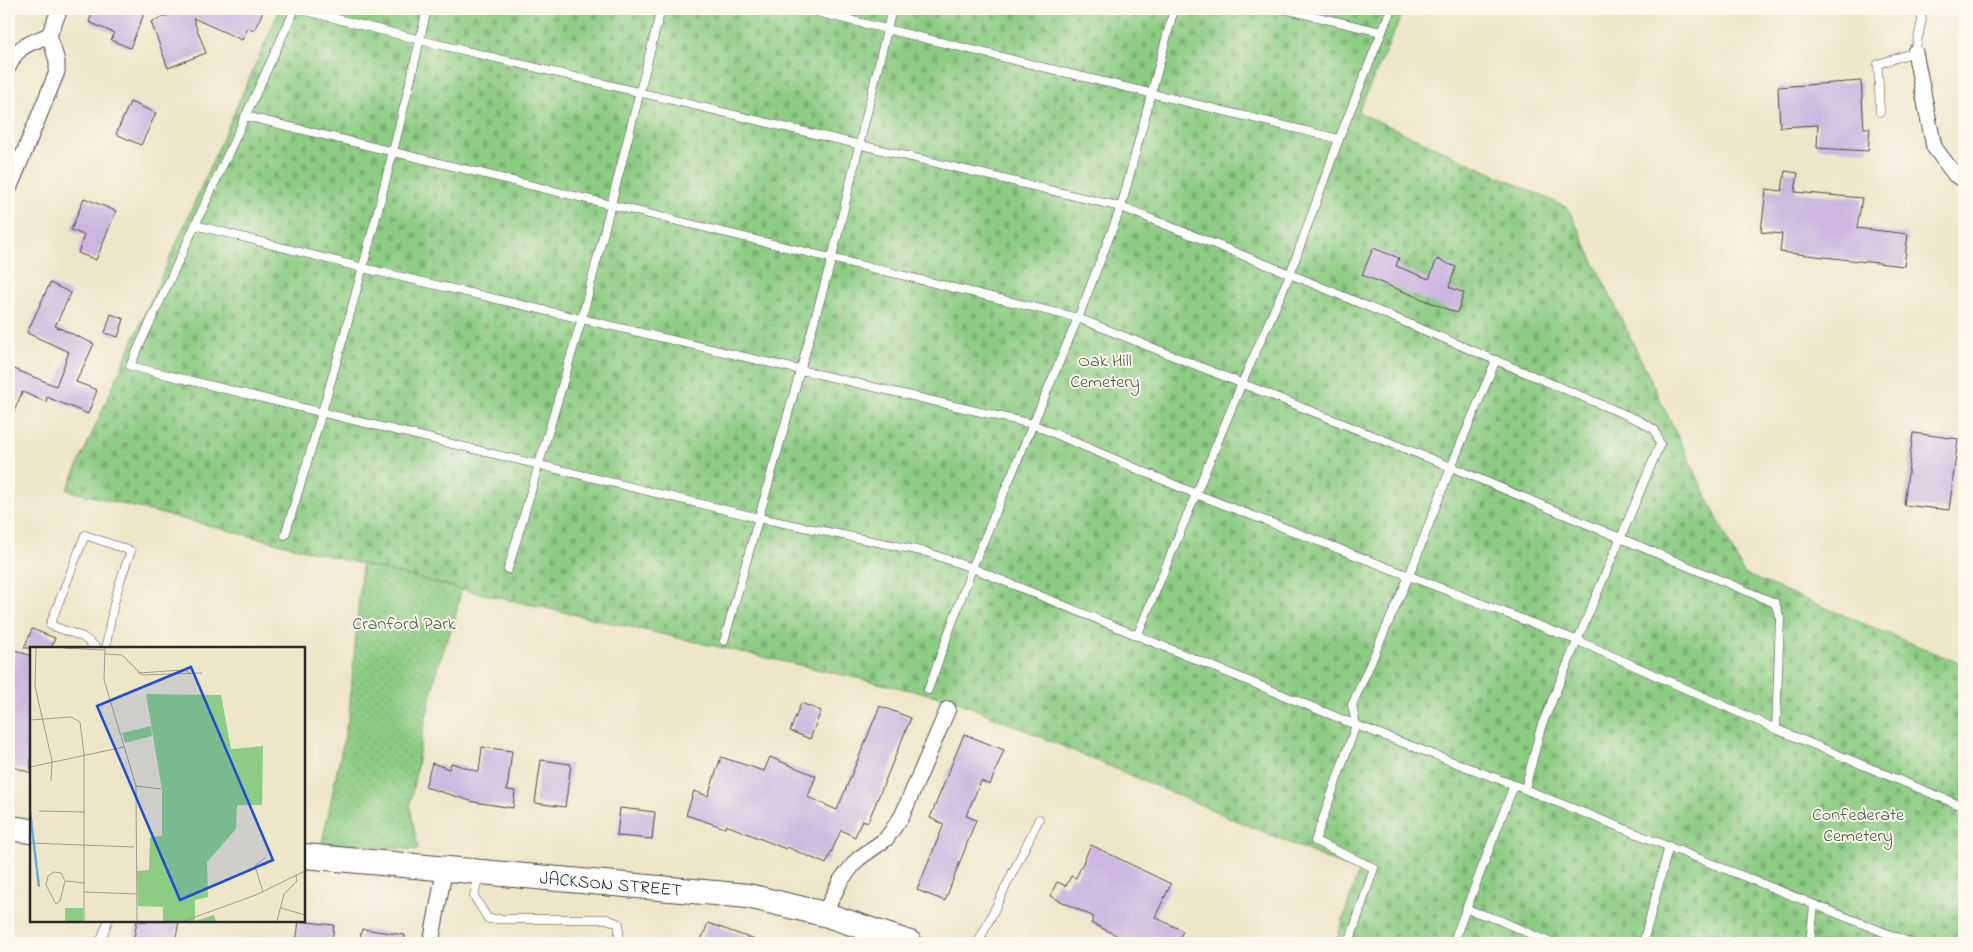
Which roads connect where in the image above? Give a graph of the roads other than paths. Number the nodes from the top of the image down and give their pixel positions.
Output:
1 (60, 9) edge
2 (297, 9) edge
3 (427, 9) edge
4 (661, 9) edge
5 (804, 9) edge
6 (892, 9) edge
7 (1174, 9) edge
8 (1284, 9) edge
9 (1391, 9) edge
10 (1919, 9) edge
11 (888, 28) junction
12 (1382, 32) junction
13 (49, 35) junction
14 (420, 40) junction
15 (1915, 52) junction
16 (9, 66) edge
17 (640, 91) junction
18 (1151, 92) junction
19 (1880, 112) dead end
20 (245, 116) junction
21 (1339, 138) junction
22 (861, 144) junction
23 (392, 151) junction
24 (1964, 179) edge
25 (9, 189) edge
26 (612, 205) junction
27 (1122, 207) junction
28 (196, 224) junction
29 (832, 258) junction
30 (363, 268) junction
31 (1290, 274) junction
32 (582, 318) junction
33 (1078, 318) junction
34 (1496, 360) junction
35 (801, 370) junction
36 (1242, 383) junction
37 (323, 412) junction
38 (1032, 424) junction
39 (538, 464) junction
40 (1451, 467) junction
41 (1196, 494) junction
42 (759, 518) junction
43 (285, 535) dead end
44 (1619, 539) junction
45 (972, 568) junction
46 (508, 569) dead end
47 (1408, 576) junction
48 (1137, 636) junction
49 (724, 640) dead end
50 (1576, 640) junction
51 (96, 647) edge
52 (106, 647) edge
53 (928, 690) dead end
54 (948, 709) dead end
55 (1356, 725) junction
56 (1776, 729) junction
57 (1514, 784) junction
58 (1525, 789) junction
59 (1964, 807) edge
60 (1039, 819) dead end
61 (9, 828) edge
62 (30, 831) edge
63 (1669, 846) junction
64 (305, 856) edge
65 (445, 867) junction
66 (480, 872) junction
67 (1814, 905) junction
68 (1466, 910) junction
69 (824, 914) junction
70 (108, 922) edge
71 (100, 943) edge
72 (431, 943) edge
73 (619, 943) edge
74 (910, 943) edge
75 (978, 943) edge
76 (1350, 943) edge
77 (1453, 943) edge
78 (1551, 943) edge
79 (1643, 943) edge
80 (1810, 943) edge
81 (1911, 943) edge

1 - 13 street
2 - 14 lane
2 - 20 lane
3 - 14 lane
4 - 17 lane
5 - 11 lane
6 - 11 lane
7 - 18 lane
8 - 12 lane
9 - 12 lane
10 - 15 lane
11 - 18 lane
11 - 22 lane
12 - 21 lane
13 - 16 street
13 - 25 street
14 - 17 lane
14 - 23 lane
15 - 19 lane
15 - 24 street
17 - 22 lane
17 - 26 lane
18 - 21 lane
18 - 27 lane
20 - 23 lane
20 - 28 lane
21 - 31 lane
22 - 27 lane
22 - 29 lane
23 - 26 lane
23 - 30 lane
26 - 29 lane
26 - 32 lane
27 - 31 lane
27 - 33 lane
28 - 30 lane
28 - 37 lane
29 - 33 lane
29 - 35 lane
30 - 32 lane
30 - 37 lane
31 - 34 lane
31 - 36 lane
32 - 35 lane
32 - 39 lane
33 - 36 lane
33 - 38 lane
34 - 40 lane
34 - 44 lane
35 - 38 lane
35 - 42 lane
36 - 40 lane
36 - 41 lane
37 - 39 lane
37 - 43 lane
38 - 41 lane
38 - 45 lane
39 - 42 lane
39 - 46 lane
40 - 44 lane
40 - 47 lane
41 - 47 lane
41 - 48 lane
42 - 45 lane
42 - 49 lane
44 - 50 lane
44 - 56 lane
45 - 48 lane
45 - 53 lane
47 - 50 lane
47 - 55 lane
48 - 55 lane
50 - 56 lane
50 - 58 lane
51 - 52 lane
54 - 69 street
55 - 57 lane
55 - 76 lane
56 - 59 lane
57 - 58 lane
57 - 68 lane
58 - 63 lane
60 - 75 lane
61 - 62 main road
63 - 67 lane
63 - 79 lane
64 - 65 main road, JACKSON STREET
65 - 66 main road, JACKSON STREET
65 - 72 street
66 - 69 main road, JACKSON STREET
66 - 73 lane
67 - 80 lane
67 - 81 lane
68 - 77 lane
68 - 78 lane
69 - 74 main road, JACKSON STREET
70 - 71 lane

